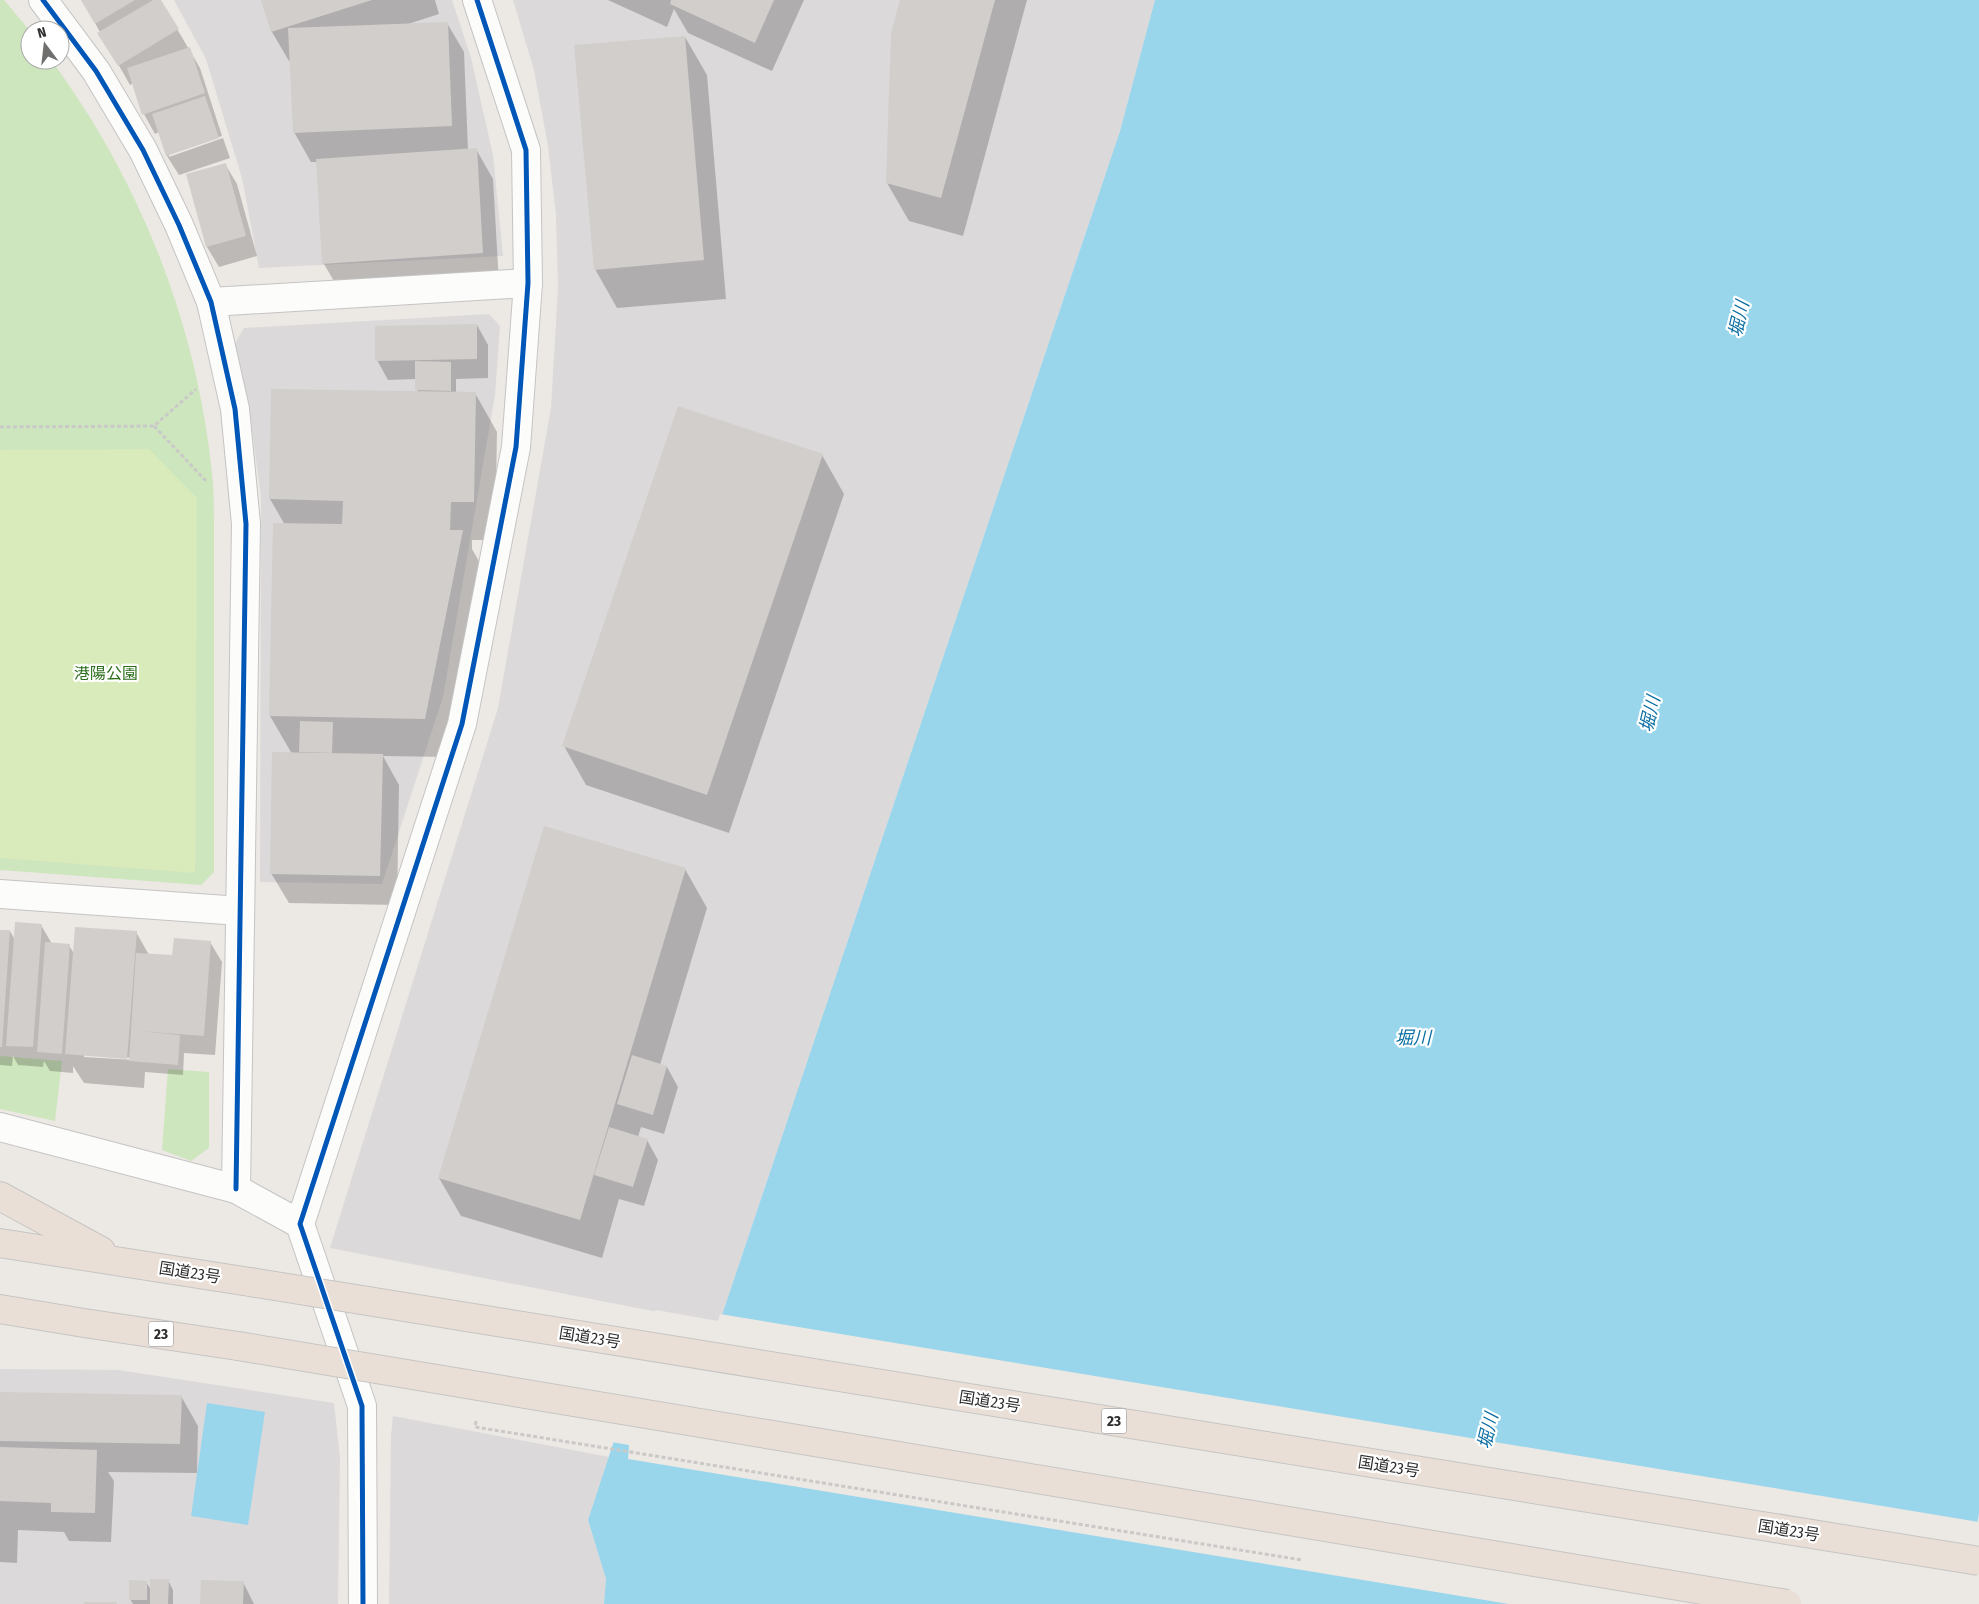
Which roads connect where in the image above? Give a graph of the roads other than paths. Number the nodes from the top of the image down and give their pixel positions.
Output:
1 (43, 0) edge
2 (477, 0) edge
3 (528, 283) junction
4 (211, 302) junction
5 (0, 894) edge
6 (240, 911) junction
7 (0, 1127) edge
8 (236, 1189) junction
9 (0, 1196) edge
10 (300, 1224) junction
11 (0, 1242) edge
12 (117, 1260) junction
13 (0, 1309) edge
14 (84, 1323) junction
15 (0, 1325) edge
16 (1979, 1561) edge
17 (363, 1604) edge
18 (1788, 1604) edge

1 - 4 street
2 - 3 street
3 - 4 street
3 - 10 street
4 - 6 street
5 - 6 street
6 - 8 street
7 - 8 street
8 - 10 street
9 - 12 highway, 23
10 - 17 street
11 - 12 highway, 国道23号 / 23
12 - 16 highway, 国道23号 / 23, bridge
13 - 14 highway, 23
14 - 15 highway, 23
14 - 18 highway, 23, bridge

